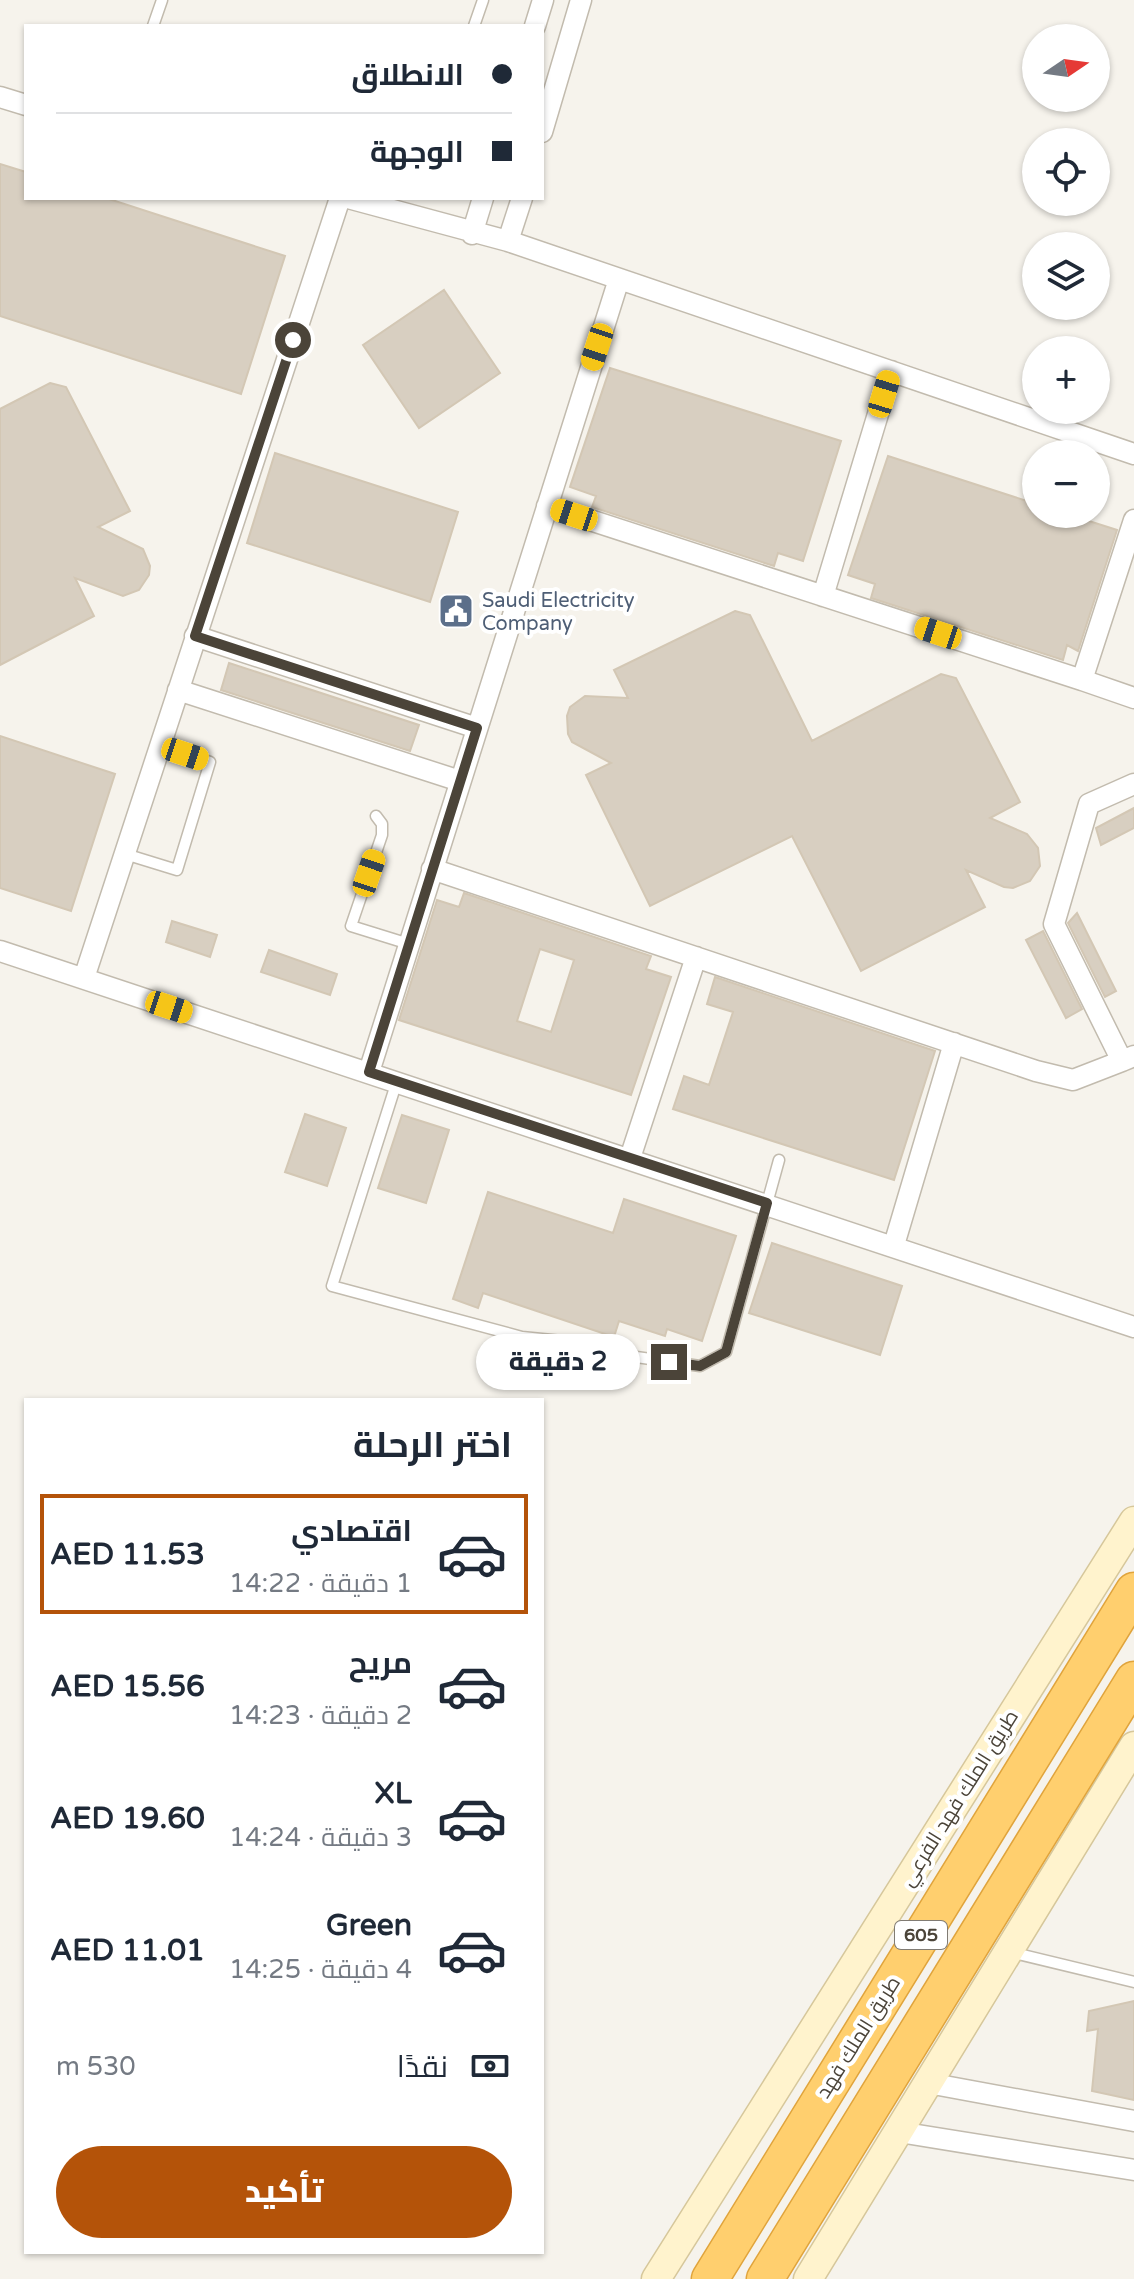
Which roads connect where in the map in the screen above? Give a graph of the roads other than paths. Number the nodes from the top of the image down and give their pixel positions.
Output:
1 (162, 0) edge
2 (483, 0) edge
3 (543, 0) edge
4 (581, 0) edge
5 (154, 24) edge
6 (475, 24) edge
7 (536, 24) edge
8 (0, 97) edge
9 (24, 104) edge
10 (544, 125) edge
11 (339, 200) edge
12 (355, 200) edge
13 (482, 200) edge
14 (521, 200) edge
15 (472, 234) junction
16 (508, 241) junction
17 (619, 279) junction
18 (891, 371) junction
19 (1134, 454) edge
20 (547, 506) junction
21 (1134, 520) edge
22 (823, 596) junction
23 (195, 636) junction
24 (1082, 680) junction
25 (178, 690) junction
26 (1134, 698) edge
27 (477, 728) junction
28 (160, 745) junction
29 (460, 781) junction
30 (1134, 784) edge
31 (376, 816) dead end
32 (125, 854) junction
33 (432, 869) junction
34 (409, 944) junction
35 (0, 951) edge
36 (696, 957) junction
37 (84, 978) junction
38 (954, 1043) junction
39 (1128, 1059) edge
40 (369, 1072) junction
41 (397, 1081) junction
42 (630, 1158) junction
43 (779, 1160) dead end
44 (767, 1203) junction
45 (894, 1245) junction
46 (1134, 1327) edge
47 (1134, 1521) edge
48 (1134, 1591) edge
49 (1134, 1680) edge
50 (1134, 1746) edge
51 (1008, 1952) junction
52 (1134, 1982) edge
53 (928, 2083) junction
54 (822, 2095) junction
55 (1134, 2121) edge
56 (899, 2132) junction
57 (1134, 2170) edge
58 (656, 2279) edge
59 (697, 2279) edge
60 (710, 2279) edge
61 (765, 2279) edge
62 (808, 2279) edge

1 - 5 lane
2 - 6 lane
3 - 7 street
4 - 10 street
8 - 9 street
11 - 23 street
12 - 15 street
13 - 15 street
14 - 16 street
15 - 16 street
16 - 17 street
17 - 18 street
17 - 20 street
18 - 19 street
18 - 22 street
20 - 22 street
20 - 27 street
21 - 24 street
22 - 24 street
23 - 25 street
23 - 27 street
24 - 26 street
25 - 28 street
25 - 29 street
27 - 29 street
28 - 32 street
28 - 32 lane
29 - 33 street
30 - 39 street
31 - 34 lane
32 - 37 street
33 - 34 street
33 - 36 street
34 - 40 street
35 - 37 street
36 - 38 street
36 - 42 street
37 - 40 street
38 - 39 street
38 - 45 street
40 - 41 street
41 - 42 street
41 - 44 lane
42 - 44 street
43 - 44 lane
44 - 45 street
45 - 46 street
47 - 58 main road, طريق الملك فهد الفرعي
48 - 54 highway, طريق الملك فهد / 605
49 - 61 highway, 605
50 - 51 main road
51 - 52 lane
51 - 53 main road
53 - 55 street
53 - 56 main road
54 - 59 highway
54 - 60 highway, طريق الملك فهد / 605
56 - 57 street
56 - 62 main road

